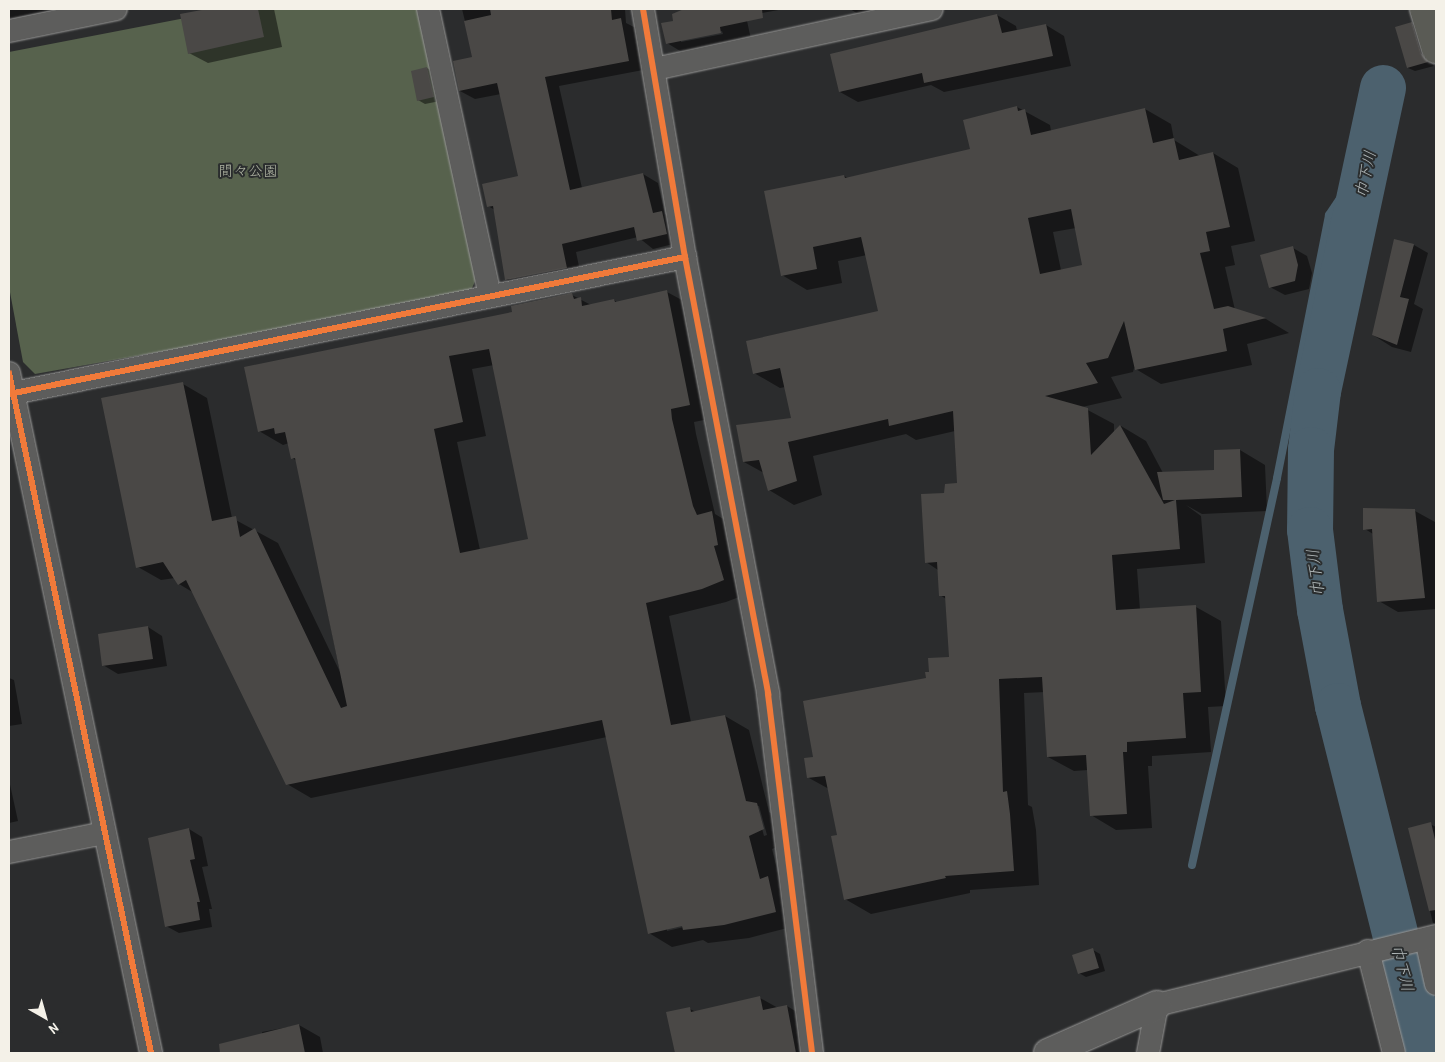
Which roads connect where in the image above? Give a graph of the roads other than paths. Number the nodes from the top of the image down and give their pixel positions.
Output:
1 (116, 9) edge
2 (428, 9) edge
3 (643, 9) edge
4 (932, 9) edge
5 (1424, 9) edge
6 (9, 31) edge
7 (1436, 49) edge
8 (655, 70) junction
9 (685, 257) junction
10 (490, 295) junction
11 (10, 387) edge
12 (104, 833) junction
13 (9, 852) edge
14 (1431, 938) edge
15 (1368, 951) junction
16 (1436, 984) edge
17 (1157, 1005) junction
18 (151, 1053) edge
19 (812, 1053) edge
20 (1048, 1053) edge
21 (1148, 1053) edge
22 (1394, 1053) edge

1 - 6 street
2 - 10 street
3 - 8 street
4 - 8 street
5 - 7 highway
8 - 9 street
9 - 10 street
9 - 19 street
10 - 11 street
11 - 12 street
12 - 13 street
12 - 18 street
14 - 15 street
14 - 16 street
15 - 17 street
15 - 22 street
17 - 20 street
17 - 21 street

